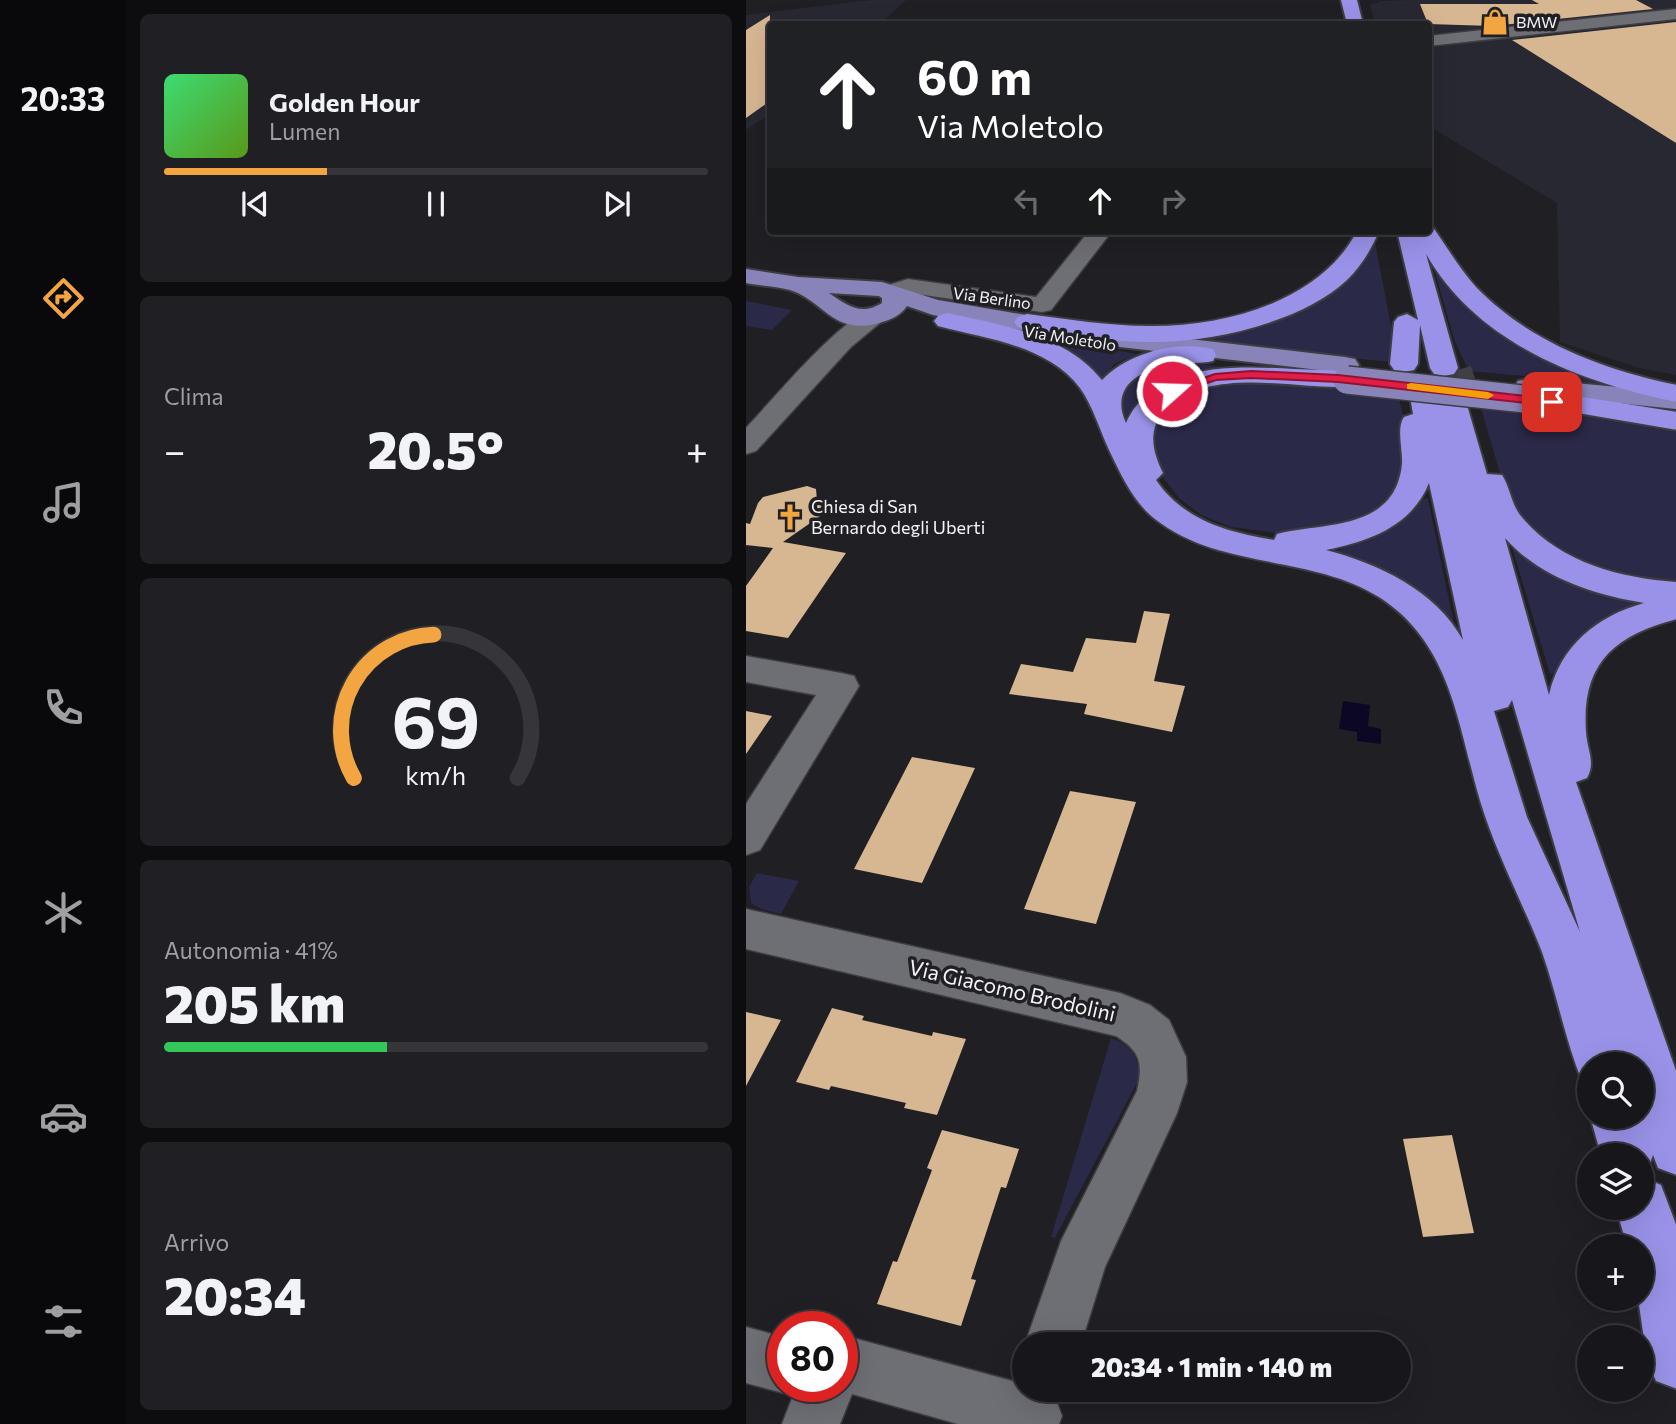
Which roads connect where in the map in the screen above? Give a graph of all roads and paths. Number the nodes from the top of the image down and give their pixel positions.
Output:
1 (1676, 14) edge
2 (1432, 41) edge
3 (1098, 235) edge
4 (1366, 235) edge
5 (1387, 235) edge
6 (1409, 235) edge
7 (1427, 235) edge
8 (746, 276) edge
9 (798, 284) junction
10 (863, 289) junction
11 (885, 305) junction
12 (840, 312) junction
13 (947, 321) junction
14 (1027, 322) junction
15 (842, 342) junction
16 (1172, 355) junction
17 (1306, 361) junction
18 (1410, 365) dead end
19 (1343, 375) junction
20 (1444, 392) junction
21 (1530, 393) junction
22 (1676, 394) edge
23 (1676, 401) edge
24 (1570, 404) junction
25 (1676, 412) edge
26 (1108, 416) junction
27 (1676, 421) edge
28 (746, 445) edge
29 (1676, 594) edge
30 (1676, 607) edge
31 (746, 669) edge
32 (751, 822) edge
33 (746, 929) edge
34 (1572, 972) junction
35 (1596, 1052) edge
36 (1623, 1052) edge
37 (1652, 1052) edge
38 (1654, 1124) edge
39 (1676, 1149) edge
40 (1647, 1220) edge
41 (1670, 1296) edge
42 (1057, 1332) edge
43 (1676, 1360) edge
44 (858, 1367) edge
45 (800, 1402) edge
46 (1034, 1410) edge
47 (811, 1424) edge

1 - 2 street
3 - 11 street, Via Berlino
4 - 14 highway
5 - 18 highway
6 - 20 highway
7 - 22 highway
8 - 9 main road
9 - 10 main road, Via Moletolo
9 - 12 main road, Via Moletolo
10 - 11 main road, Via Moletolo
10 - 12 main road
11 - 12 main road, Via Moletolo
11 - 13 main road, Via Moletolo
11 - 14 main road, Via Moletolo
11 - 15 street
12 - 15 street
13 - 16 main road, Via Moletolo
13 - 26 highway
14 - 17 main road, Via Moletolo
15 - 28 street
16 - 17 highway
16 - 19 main road, Via Moletolo
16 - 26 highway
17 - 19 main road, Via Moletolo
19 - 20 highway
19 - 21 main road, Via Moletolo, bridge
20 - 29 highway
20 - 34 highway
20 - 36 highway
21 - 23 main road, Via Moletolo
21 - 24 main road, Via Moletolo
24 - 25 main road, Via Moletolo
24 - 27 highway
26 - 34 highway
30 - 37 highway
31 - 32 street
33 - 42 street, Via Giacomo Brodolini
34 - 35 highway
38 - 39 highway
40 - 41 highway
41 - 43 highway
44 - 46 street
45 - 47 street

